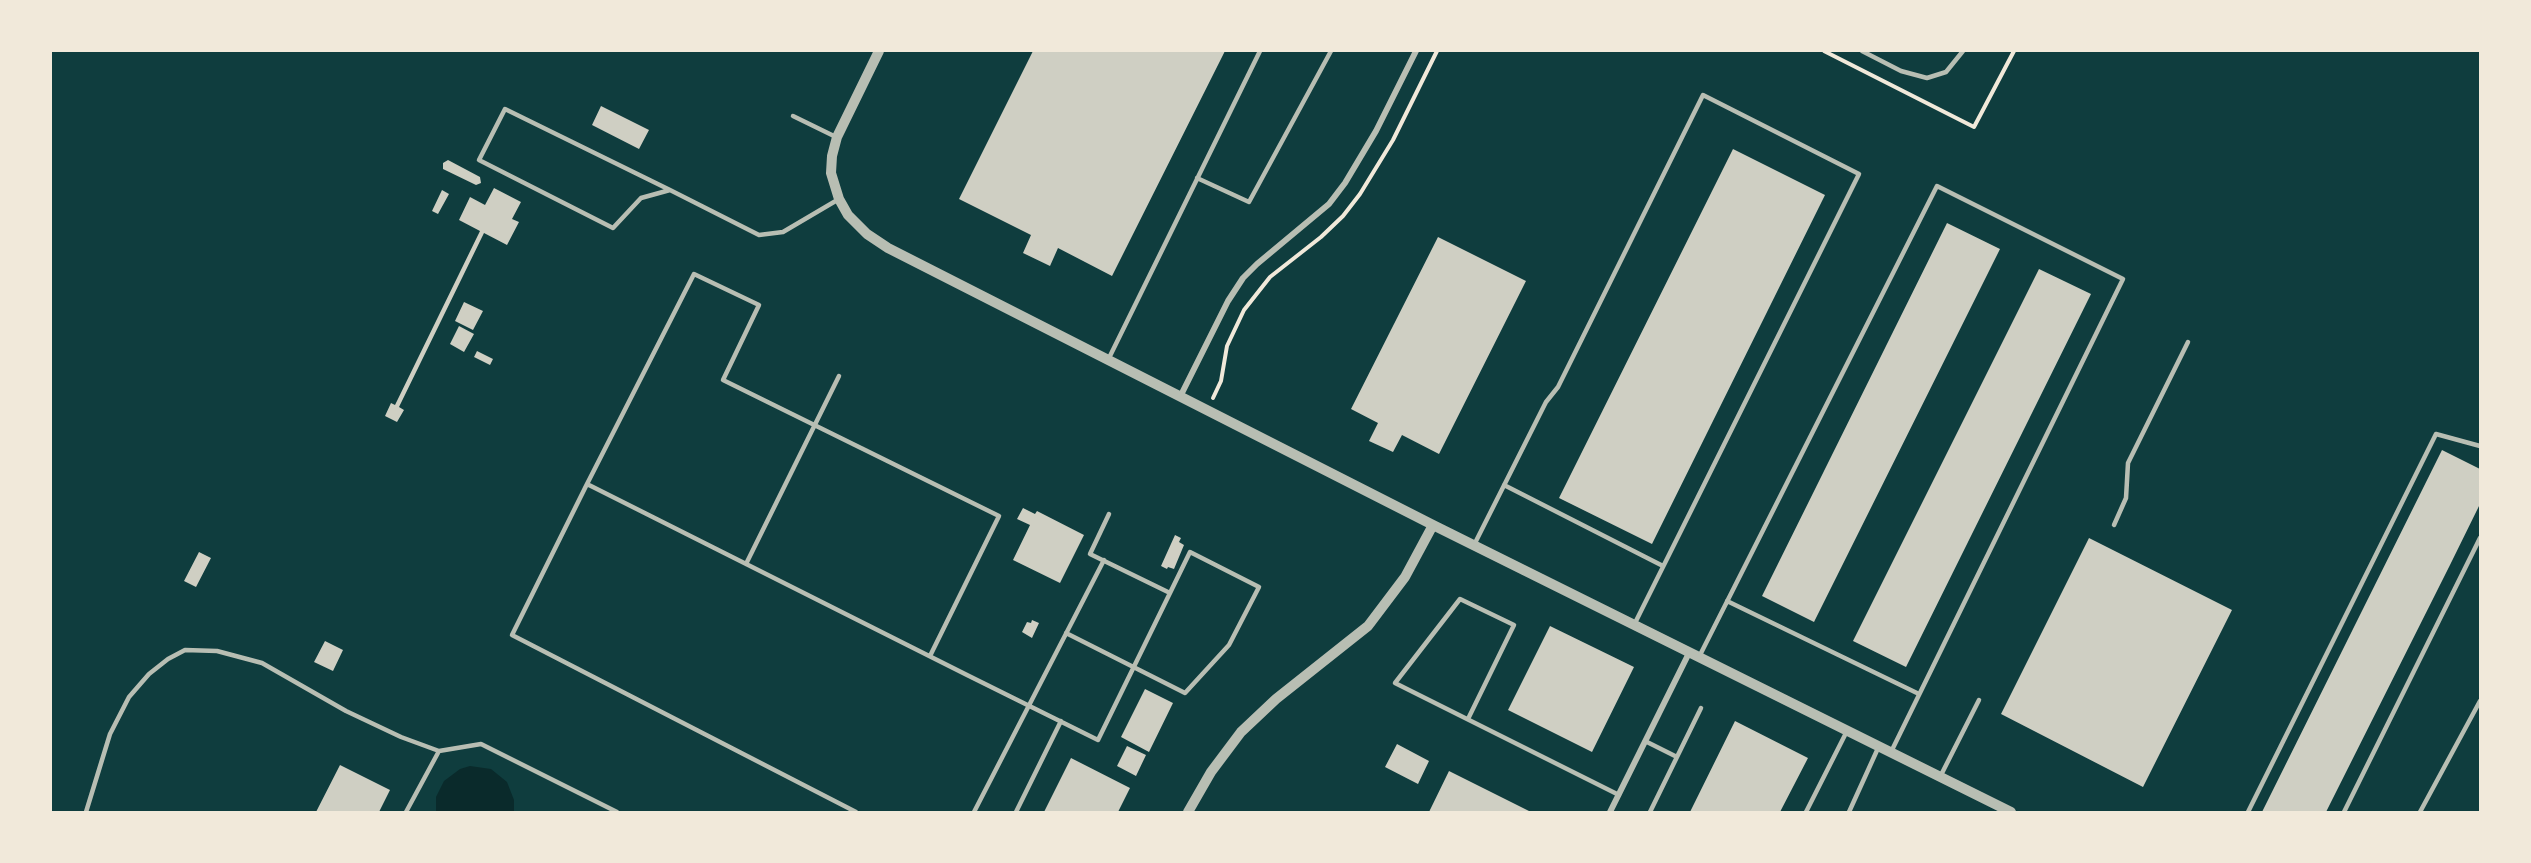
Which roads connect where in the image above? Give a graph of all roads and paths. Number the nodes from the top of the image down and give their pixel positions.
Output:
1 (879, 51) edge
2 (1260, 51) edge
3 (1331, 51) edge
4 (1416, 51) edge
5 (1824, 51) edge
6 (1862, 51) edge
7 (1963, 51) edge
8 (2014, 51) edge
9 (793, 116) dead end
10 (837, 137) junction
11 (1197, 178) junction
12 (670, 190) junction
13 (839, 200) junction
14 (2188, 342) dead end
15 (1108, 361) junction
16 (839, 376) dead end
17 (1180, 397) junction
18 (815, 426) junction
19 (2480, 446) edge
20 (586, 484) junction
21 (1504, 485) junction
22 (1109, 514) dead end
23 (1433, 525) junction
24 (2114, 525) dead end
25 (2480, 538) edge
26 (1474, 545) junction
27 (1104, 560) junction
28 (746, 564) junction
29 (1663, 566) junction
30 (1170, 592) junction
31 (1727, 601) junction
32 (1634, 625) junction
33 (1066, 633) junction
34 (1694, 655) junction
35 (930, 656) junction
36 (1134, 667) junction
37 (1919, 694) junction
38 (1979, 700) dead end
39 (2480, 701) edge
40 (1029, 705) junction
41 (1701, 708) dead end
42 (1468, 719) junction
43 (1061, 721) junction
44 (1847, 731) junction
45 (1645, 741) junction
46 (1879, 746) junction
47 (439, 751) junction
48 (1891, 752) junction
49 (1677, 757) junction
50 (1940, 777) junction
51 (1619, 795) junction
52 (2004, 810) edge
53 (86, 812) edge
54 (406, 812) edge
55 (617, 812) edge
56 (856, 812) edge
57 (974, 812) edge
58 (1016, 812) edge
59 (1188, 812) edge
60 (1610, 812) edge
61 (1650, 812) edge
62 (1806, 812) edge
63 (1850, 812) edge
64 (2248, 812) edge
65 (2344, 812) edge
66 (2420, 812) edge

1 - 10 street
2 - 11 lane
3 - 11 lane
4 - 17 street
5 - 8 path
6 - 7 lane
9 - 10 lane
10 - 13 street
11 - 15 lane
12 - 12 lane
12 - 13 lane
13 - 15 street
14 - 24 lane
15 - 17 street
16 - 18 lane
17 - 23 street
18 - 20 lane
18 - 28 lane
18 - 35 lane
19 - 64 lane
20 - 28 lane
20 - 56 lane
21 - 26 lane
21 - 29 lane
21 - 29 lane
22 - 27 lane
23 - 26 street
23 - 59 street
25 - 65 lane
26 - 32 street
27 - 30 lane
27 - 33 lane
28 - 35 lane
29 - 32 lane
30 - 36 lane
30 - 36 lane
31 - 34 lane
31 - 37 lane
31 - 37 lane
32 - 34 street
33 - 36 lane
33 - 40 lane
34 - 44 street
34 - 45 street
35 - 40 lane
36 - 43 lane
37 - 48 lane
38 - 50 lane
39 - 66 lane
40 - 43 lane
40 - 57 lane
41 - 49 lane
42 - 42 lane
42 - 51 lane
43 - 58 lane
44 - 46 street
44 - 62 lane
45 - 49 lane
45 - 51 street
46 - 48 street
46 - 63 lane
47 - 53 lane
47 - 54 lane
47 - 55 lane
48 - 50 street
49 - 61 lane
50 - 52 street
51 - 60 street

